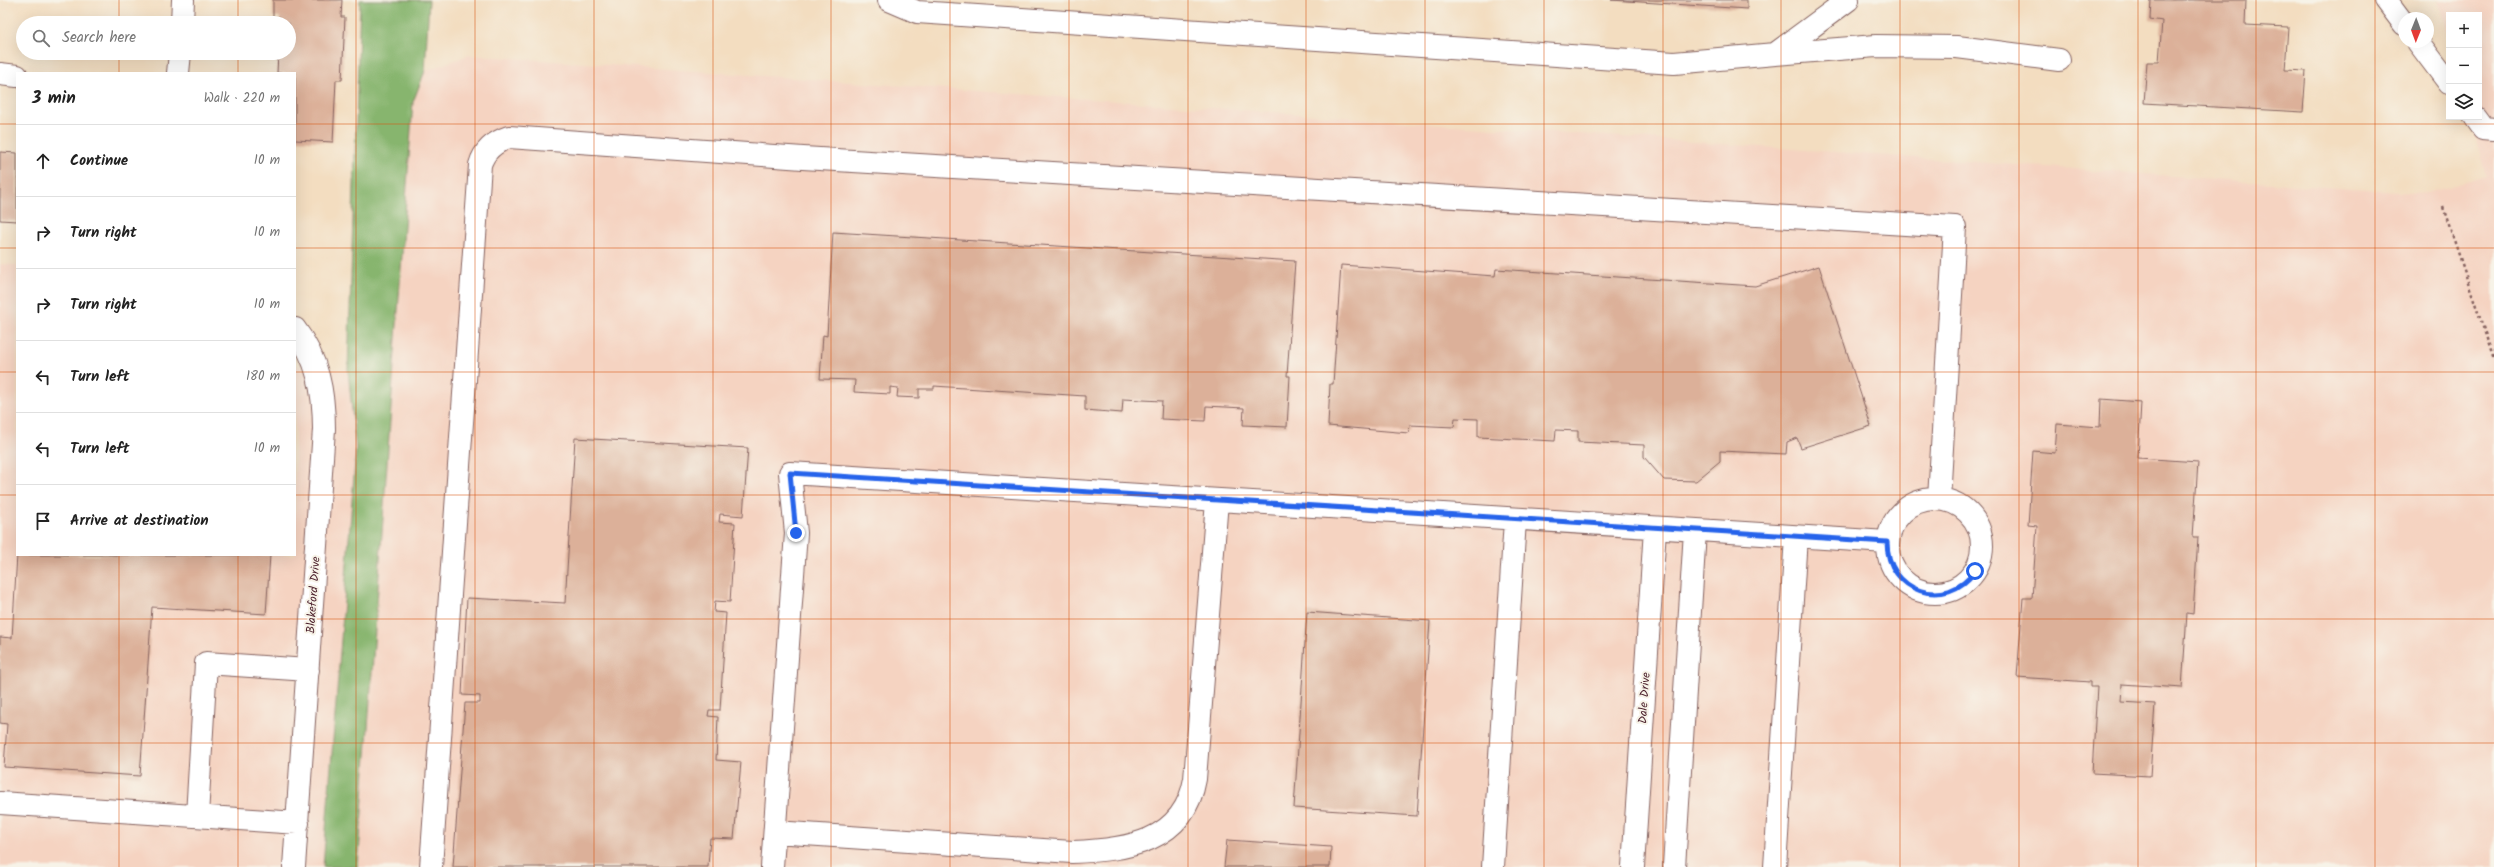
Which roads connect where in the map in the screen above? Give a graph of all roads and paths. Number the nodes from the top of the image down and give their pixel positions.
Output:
1 (183, 0) edge
2 (889, 0) edge
3 (1848, 0) edge
4 (2386, 0) edge
5 (182, 16) edge
6 (2398, 16) edge
7 (2423, 48) edge
8 (1775, 54) junction
9 (179, 60) edge
10 (2059, 60) dead end
11 (178, 72) edge
12 (0, 74) edge
13 (16, 76) edge
14 (2446, 79) edge
15 (2477, 120) edge
16 (2494, 129) edge
17 (2443, 207) dead end
18 (296, 331) edge
19 (2494, 360) edge
20 (1939, 499) junction
21 (1216, 501) junction
22 (1515, 520) junction
23 (1655, 529) junction
24 (1695, 531) junction
25 (1796, 537) junction
26 (1887, 542) junction
27 (308, 670) junction
28 (0, 803) edge
29 (197, 816) junction
30 (298, 823) junction
31 (775, 832) junction
32 (294, 867) edge
33 (431, 867) edge
34 (772, 867) edge
35 (1492, 867) edge
36 (1633, 867) edge
37 (1674, 867) edge
38 (1775, 867) edge

1 - 5 street
2 - 8 street
3 - 8 street
4 - 6 street
7 - 14 street
8 - 10 street
9 - 11 street
12 - 13 street
15 - 16 street
17 - 19 path
18 - 27 street, Blakeford Drive
20 - 26 street
20 - 26 street
20 - 33 street
21 - 22 street
21 - 31 street
21 - 31 street
22 - 23 street
22 - 35 street
23 - 24 street
23 - 36 street, Dale Drive
24 - 25 street
24 - 37 street
25 - 26 street
25 - 38 street
27 - 29 street
27 - 30 street, Blakeford Drive
28 - 29 street
29 - 30 street
30 - 32 street, Blakeford Drive
31 - 34 street

